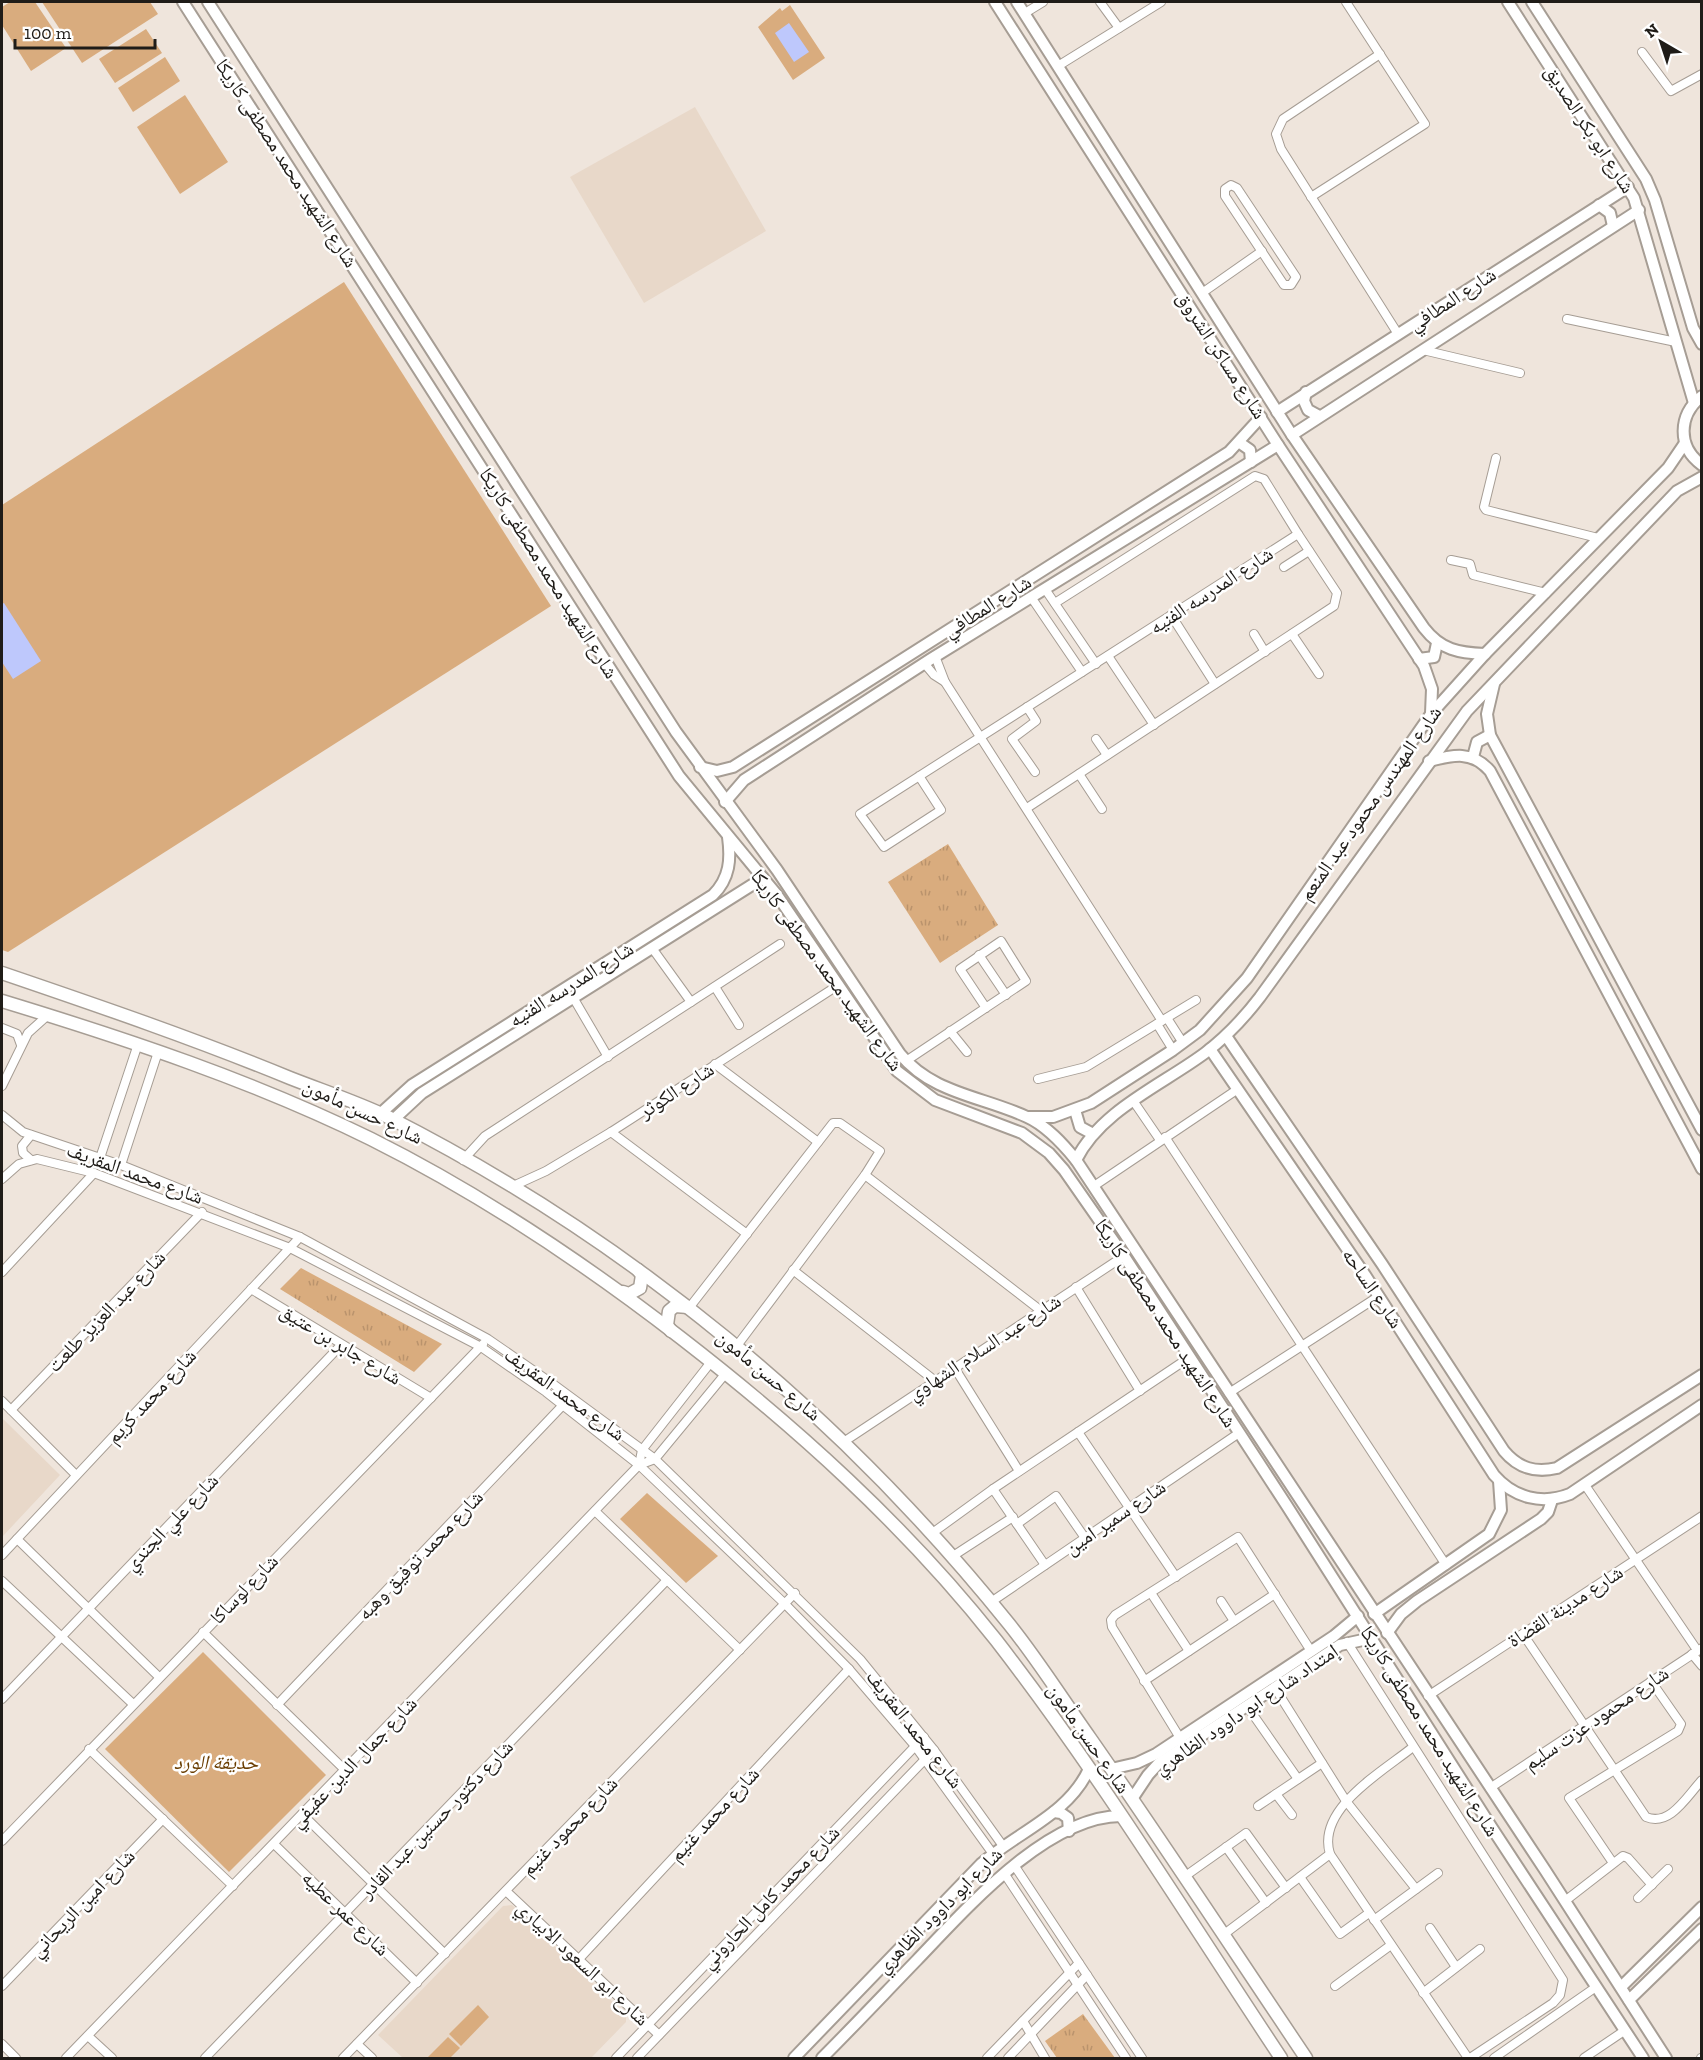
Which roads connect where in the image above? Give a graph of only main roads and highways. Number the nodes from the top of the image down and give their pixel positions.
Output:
1 (2, 973) edge
2 (2, 1001) edge
3 (638, 1270) junction
4 (622, 1292) junction
5 (689, 1308) junction
6 (671, 1331) junction
7 (1281, 2058) edge
8 (1306, 2058) edge

1 - 3 main road, شارع حسن مأمون
2 - 4 main road, شارع حسن مأمون
3 - 4 main road
3 - 5 main road, شارع حسن مأمون
4 - 6 main road, شارع حسن مأمون
5 - 6 main road
5 - 8 main road, شارع حسن مأمون
6 - 7 main road, شارع حسن مأمون

